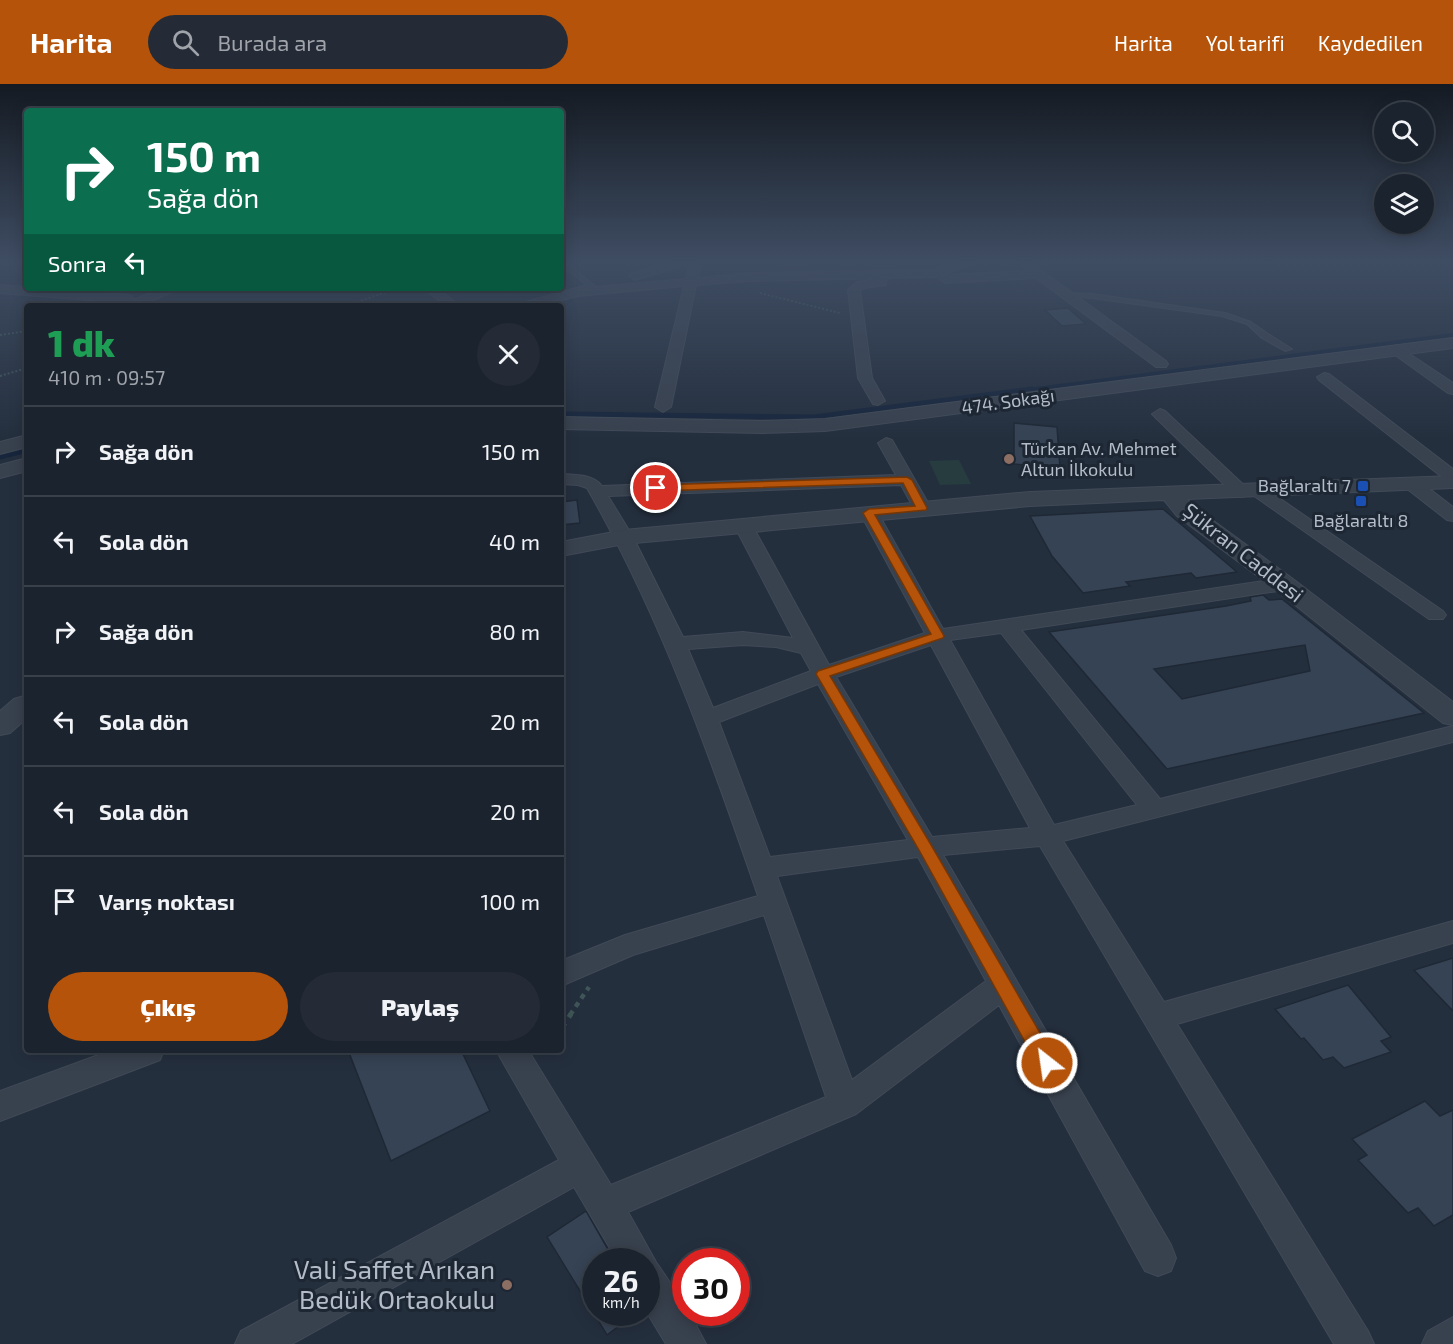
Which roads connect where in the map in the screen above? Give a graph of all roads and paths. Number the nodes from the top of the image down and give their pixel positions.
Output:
1 (683, 322) edge
2 (857, 322) edge
3 (1105, 322) edge
4 (1246, 322) edge
5 (1453, 329) edge
6 (24, 331) edge
7 (0, 335) edge
8 (1453, 343) edge
9 (1386, 344) junction
10 (1288, 349) junction
11 (1161, 364) junction
12 (24, 369) edge
13 (0, 376) edge
14 (1324, 377) dead end
15 (1453, 390) edge
16 (878, 400) junction
17 (640, 406) dead end
18 (663, 407) junction
19 (686, 408) dead end
20 (720, 408) dead end
21 (742, 409) dead end
22 (766, 409) dead end
23 (1160, 414) dead end
24 (564, 423) edge
25 (24, 442) edge
26 (886, 443) dead end
27 (0, 448) edge
28 (24, 465) edge
29 (0, 472) edge
30 (1453, 477) edge
31 (564, 479) edge
32 (907, 480) junction
33 (1453, 482) edge
34 (1412, 484) junction
35 (597, 491) junction
36 (1250, 491) junction
37 (1171, 495) junction
38 (922, 508) junction
39 (869, 513) junction
40 (1453, 516) edge
41 (743, 525) junction
42 (624, 537) junction
43 (564, 548) edge
44 (1284, 584) junction
45 (1436, 615) dead end
46 (1006, 625) junction
47 (938, 636) junction
48 (676, 644) junction
49 (809, 649) junction
50 (823, 674) junction
51 (17, 706) edge
52 (1453, 716) edge
53 (706, 719) junction
54 (0, 726) edge
55 (1453, 735) edge
56 (1154, 809) junction
57 (1047, 836) junction
58 (925, 847) junction
59 (761, 868) junction
60 (773, 902) junction
61 (1453, 932) edge
62 (564, 973) edge
63 (1003, 985) junction
64 (1157, 1017) junction
65 (141, 1053) edge
66 (512, 1053) edge
67 (845, 1104) junction
68 (0, 1106) edge
69 (580, 1166) junction
70 (604, 1205) junction
71 (630, 1248) edge
72 (1158, 1258) dead end
73 (660, 1299) edge
74 (1453, 1336) edge
75 (254, 1344) edge
76 (687, 1344) edge
77 (1355, 1344) edge
78 (1441, 1344) edge

1 - 18 street
2 - 16 street
3 - 11 street
4 - 10 lane
5 - 9 street, 474. Sokağı
6 - 7 path
8 - 9 street, 474. Sokağı
9 - 10 street, 474. Sokağı
9 - 15 street
9 - 24 street, 474. Sokağı
10 - 11 street, 474. Sokağı
11 - 16 street, 474. Sokağı
12 - 13 path
14 - 30 street
16 - 22 street, 474. Sokağı
17 - 18 street
18 - 19 street
20 - 21 street
23 - 36 street
25 - 27 street
26 - 32 street
28 - 29 street
31 - 35 street
32 - 35 street
32 - 38 street
33 - 34 street, Şükran Caddesi
34 - 36 street, Şükran Caddesi
34 - 40 street
35 - 42 street
36 - 37 street, Şükran Caddesi
36 - 45 street
37 - 38 street
37 - 44 street, Şükran Caddesi
38 - 39 street
39 - 41 street
39 - 47 street
41 - 42 street
41 - 49 street
42 - 43 street
42 - 48 street
44 - 46 street
44 - 52 street, Şükran Caddesi
46 - 47 street
46 - 56 street
47 - 50 street
47 - 57 street
48 - 49 street
48 - 53 street
49 - 50 street
50 - 53 street
50 - 58 street
51 - 54 street
53 - 59 street
55 - 56 street
56 - 57 street
57 - 58 street
57 - 64 street
58 - 59 street
58 - 63 street
59 - 60 street
60 - 62 street
60 - 67 street
61 - 64 street
63 - 67 street
63 - 72 street
64 - 77 street
65 - 68 street
66 - 69 street
67 - 70 street
69 - 70 street
69 - 75 street
70 - 71 street
73 - 76 street
74 - 78 street

